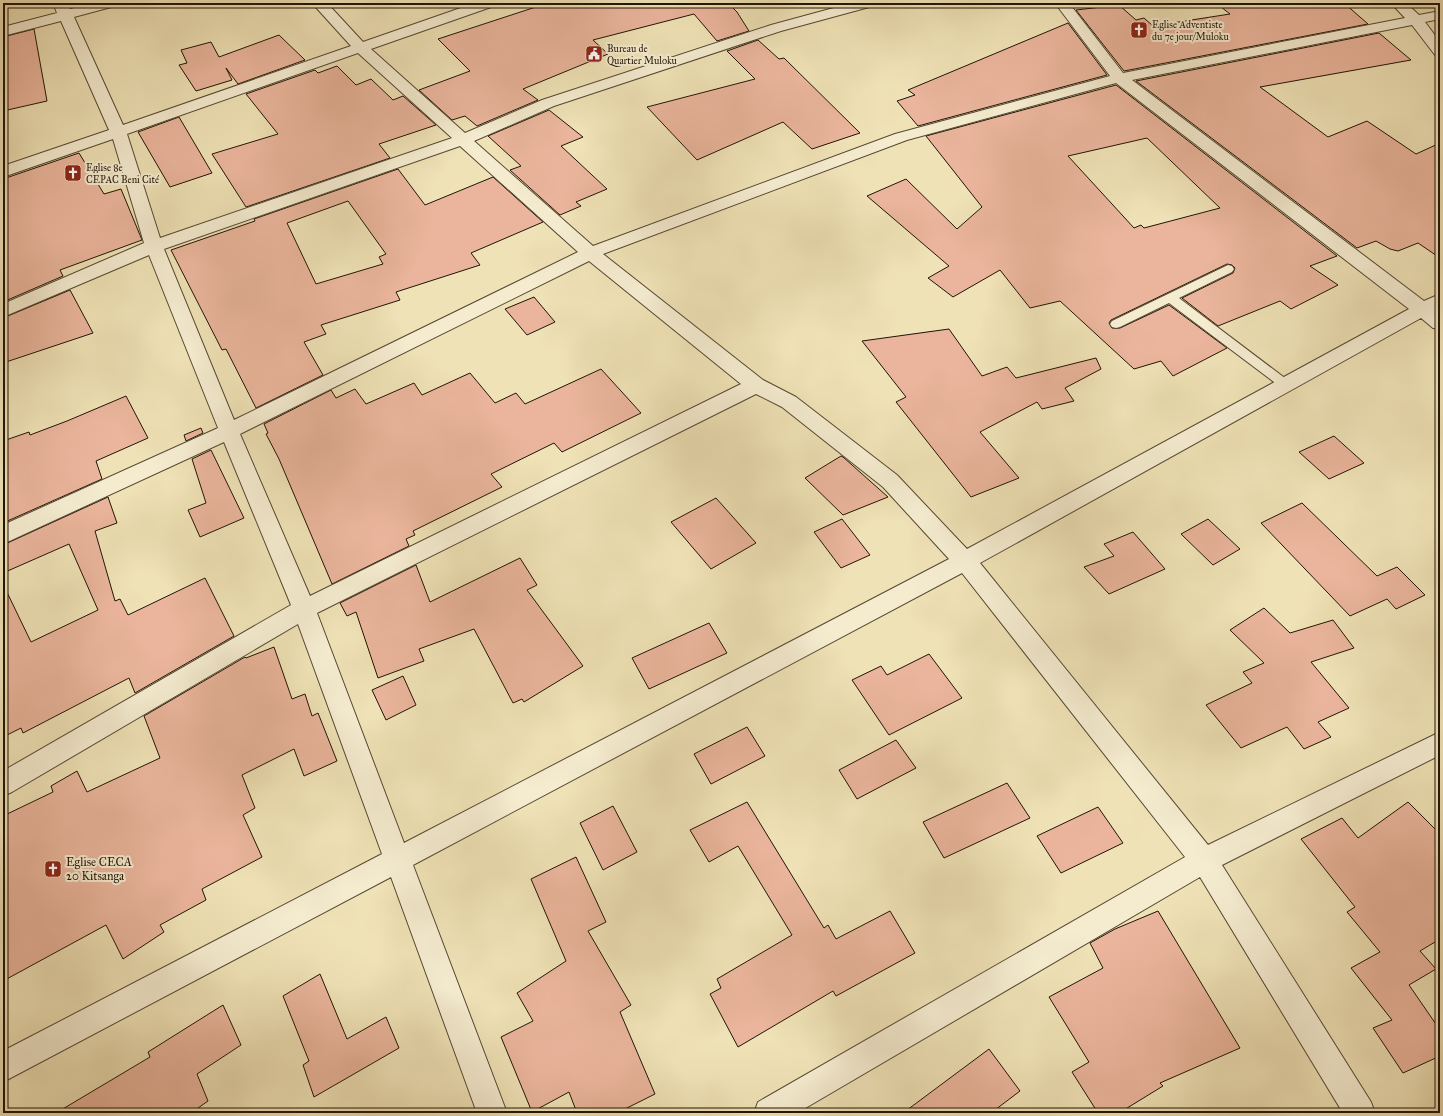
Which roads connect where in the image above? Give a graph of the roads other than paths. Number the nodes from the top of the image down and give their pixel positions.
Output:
1 (110, 3) edge
2 (319, 3) edge
3 (489, 3) edge
4 (868, 3) edge
5 (1062, 3) edge
6 (1398, 3) edge
7 (63, 9) edge
8 (1440, 15) edge
9 (1417, 20) junction
10 (3, 32) edge
11 (361, 48) junction
12 (1440, 52) edge
13 (1119, 78) junction
14 (119, 133) junction
15 (464, 139) junction
16 (3, 172) edge
17 (154, 246) junction
18 (590, 253) junction
19 (1228, 269) dead end
20 (1170, 297) junction
21 (3, 311) edge
22 (1435, 311) edge
23 (1116, 324) dead end
24 (756, 385) junction
25 (1286, 385) junction
26 (229, 431) junction
27 (3, 535) edge
28 (965, 561) junction
29 (304, 609) junction
30 (1440, 743) edge
31 (3, 784) edge
32 (397, 860) junction
33 (1204, 860) junction
34 (3, 1067) edge
35 (492, 1113) edge
36 (769, 1113) edge
37 (1360, 1113) edge

1 - 7 street
2 - 11 street
3 - 11 street
4 - 15 street
5 - 13 street
6 - 9 street
7 - 10 street
7 - 14 street
8 - 9 street
9 - 12 street
9 - 13 street
11 - 14 street
11 - 15 street
13 - 18 street
13 - 22 street
14 - 16 street
14 - 17 street
15 - 17 street
15 - 18 street
17 - 21 street
17 - 26 street
18 - 24 street
18 - 26 street
19 - 20 lane
20 - 23 lane
20 - 25 lane
22 - 25 street
24 - 28 street
24 - 29 street
25 - 28 street
26 - 27 street
26 - 29 street
28 - 32 street
28 - 33 street
29 - 31 street
29 - 32 street
30 - 33 street
32 - 34 street
32 - 35 street
33 - 36 street
33 - 37 street

